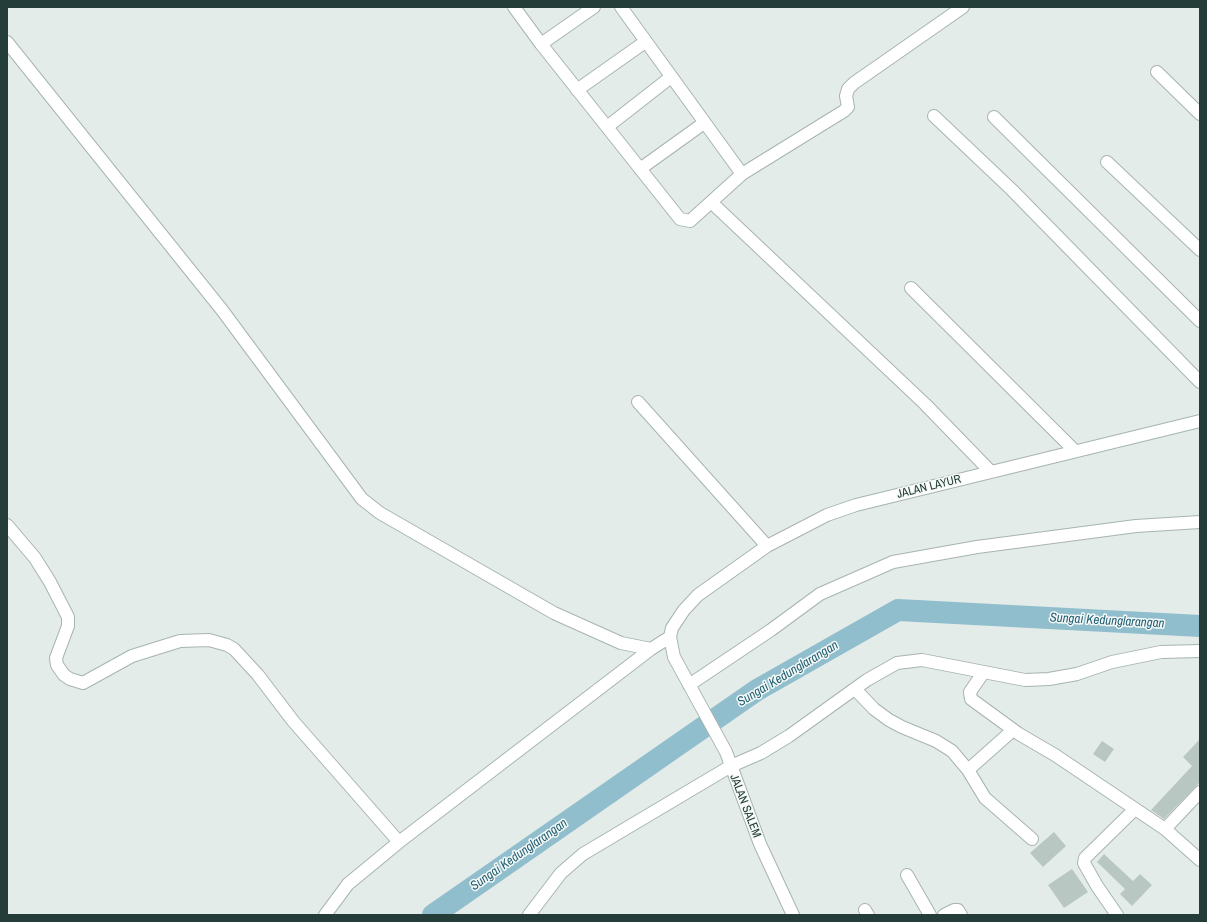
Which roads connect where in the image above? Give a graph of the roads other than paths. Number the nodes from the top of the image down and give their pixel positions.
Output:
1 (514, 7) edge
2 (594, 7) edge
3 (620, 7) edge
4 (963, 7) edge
5 (7, 42) edge
6 (645, 42) junction
7 (541, 44) junction
8 (1157, 72) dead end
9 (670, 77) junction
10 (577, 90) junction
11 (1200, 114) edge
12 (934, 116) dead end
13 (994, 117) dead end
14 (704, 123) junction
15 (607, 127) junction
16 (1107, 162) dead end
17 (640, 168) junction
18 (742, 174) junction
19 (711, 202) junction
20 (1200, 250) edge
21 (911, 288) dead end
22 (1200, 321) edge
23 (1200, 382) edge
24 (638, 402) dead end
25 (1200, 421) edge
26 (1075, 451) junction
27 (991, 472) junction
28 (1200, 522) edge
29 (7, 525) edge
30 (767, 546) junction
31 (670, 637) junction
32 (651, 649) junction
33 (1200, 651) edge
34 (983, 673) junction
35 (689, 685) junction
36 (855, 689) junction
37 (1013, 730) junction
38 (730, 766) junction
39 (968, 770) junction
40 (1200, 792) edge
41 (1135, 810) junction
42 (1165, 829) junction
43 (1032, 839) dead end
44 (399, 842) junction
45 (1200, 860) edge
46 (907, 875) dead end
47 (325, 915) edge
48 (529, 915) edge
49 (793, 915) edge
50 (930, 915) edge
51 (944, 915) edge
52 (961, 915) edge
53 (1117, 915) edge

1 - 7 street
2 - 7 street
3 - 6 street
4 - 18 street
5 - 32 street
6 - 9 street
6 - 10 street
7 - 10 street
8 - 11 street
9 - 14 street
9 - 15 street
10 - 15 street
12 - 23 street
13 - 22 street
14 - 17 street
14 - 18 street
15 - 17 street
16 - 20 street
17 - 19 street
18 - 19 street
19 - 27 street
21 - 26 street
24 - 30 street
25 - 26 street, JALAN LAYUR
26 - 27 street, JALAN LAYUR
27 - 30 street, JALAN LAYUR
28 - 35 street
29 - 44 street
30 - 31 street, JALAN LAYUR
31 - 32 street
31 - 35 street, JALAN SALEM
32 - 44 street
33 - 34 street
34 - 36 street
34 - 37 street
35 - 38 street, JALAN SALEM
36 - 38 street
36 - 39 street
37 - 39 street
37 - 41 street
38 - 48 street
38 - 49 street, JALAN SALEM
39 - 43 street
40 - 42 street
41 - 42 street
41 - 53 street
42 - 45 street
44 - 47 street
46 - 50 street
51 - 52 street

